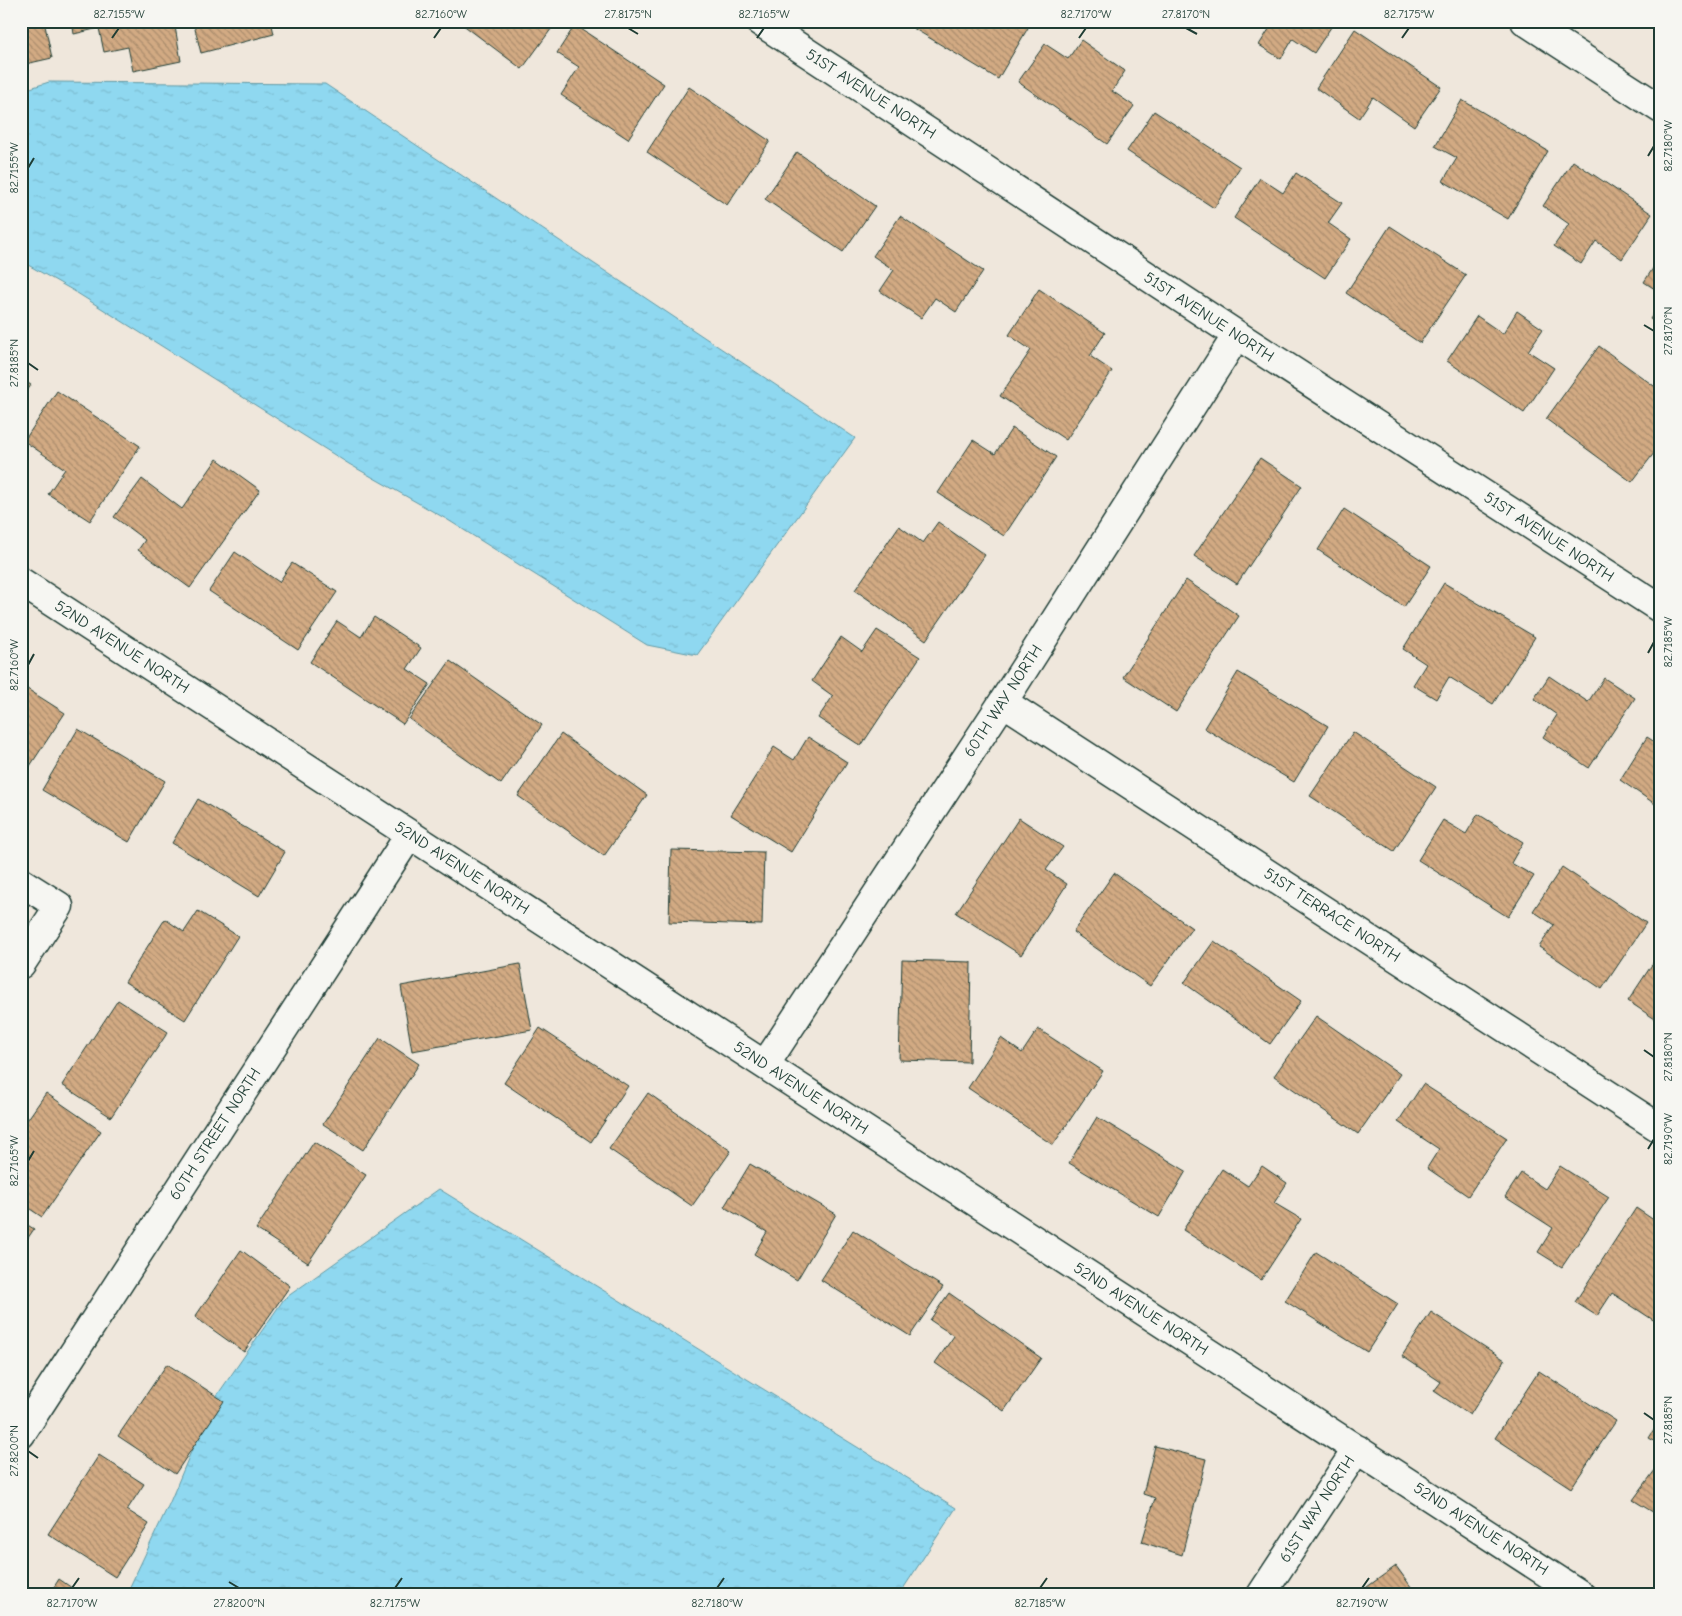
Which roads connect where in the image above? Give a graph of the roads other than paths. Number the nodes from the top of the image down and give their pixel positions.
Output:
1 (760, 21) edge
2 (1525, 21) edge
3 (1661, 109) edge
4 (1237, 335) junction
5 (21, 582) edge
6 (1661, 609) edge
7 (1003, 702) junction
8 (410, 834) junction
9 (21, 882) edge
10 (21, 964) edge
11 (765, 1065) junction
12 (1661, 1129) edge
13 (21, 1434) edge
14 (1357, 1449) junction
15 (1261, 1595) edge
16 (1581, 1595) edge

1 - 4 street, 51ST AVENUE NORTH
2 - 3 street
4 - 6 street, 51ST AVENUE NORTH
4 - 7 street, 60TH WAY NORTH
5 - 8 street, 52ND AVENUE NORTH
7 - 11 street, 60TH WAY NORTH
7 - 12 street, 51ST TERRACE NORTH
8 - 11 street, 52ND AVENUE NORTH
8 - 13 street, 60TH STREET NORTH
9 - 10 street
11 - 14 street, 52ND AVENUE NORTH
14 - 15 street, 61ST WAY NORTH
14 - 16 street, 52ND AVENUE NORTH

